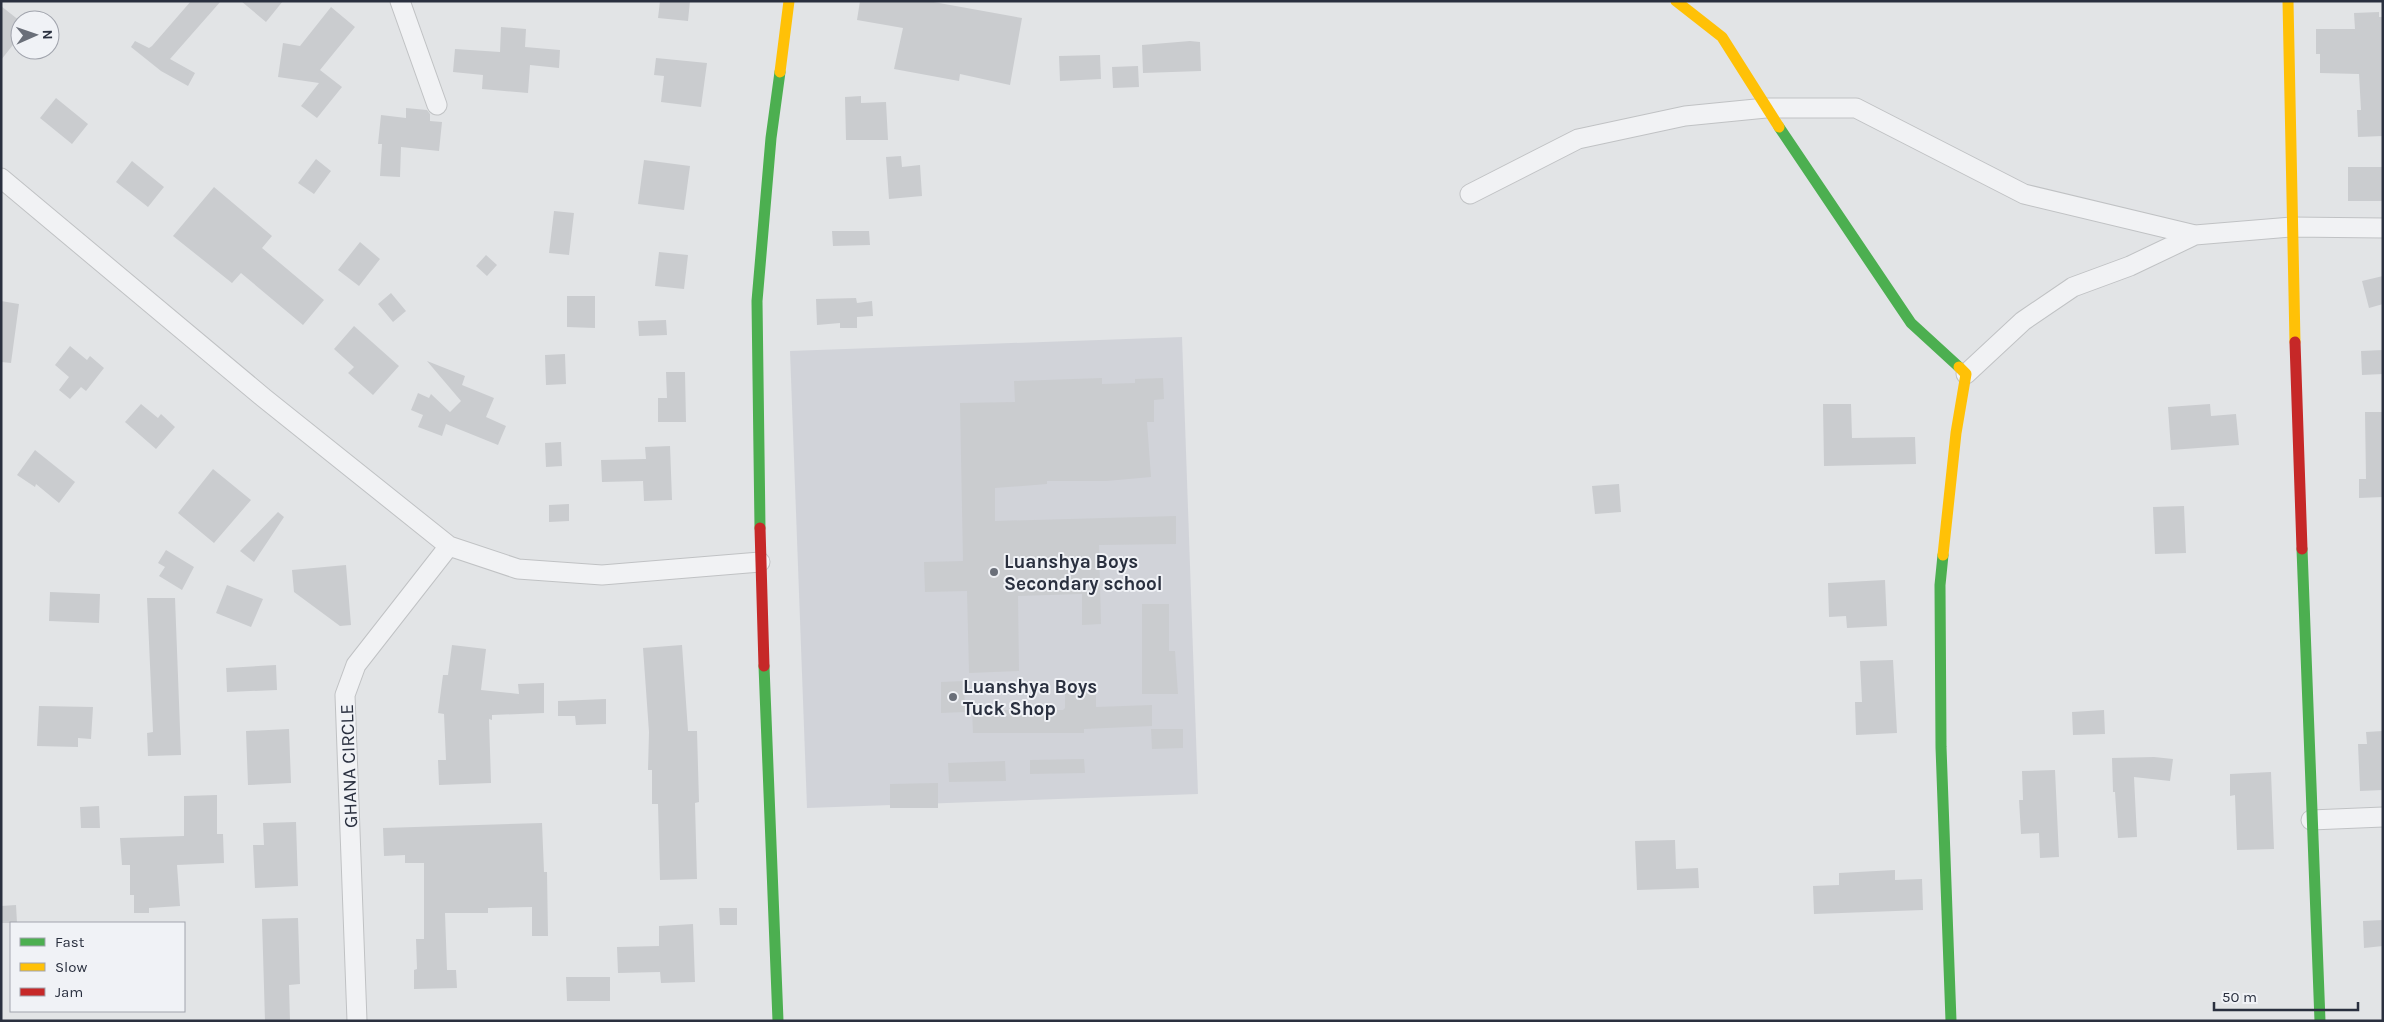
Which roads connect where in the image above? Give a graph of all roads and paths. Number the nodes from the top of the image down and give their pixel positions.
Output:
1 (400, 1) edge
2 (789, 1) edge
3 (1676, 1) edge
4 (2288, 1) edge
5 (436, 105) dead end
6 (1766, 108) junction
7 (1, 178) edge
8 (1470, 194) dead end
9 (2291, 227) junction
10 (2383, 228) edge
11 (2195, 235) junction
12 (1966, 374) junction
13 (449, 546) junction
14 (760, 562) junction
15 (2383, 817) edge
16 (2311, 820) junction
17 (357, 1021) edge
18 (778, 1021) edge
19 (1951, 1021) edge
20 (2320, 1021) edge

1 - 5 street
2 - 14 street
3 - 6 street
4 - 9 street
6 - 8 street
6 - 11 street
6 - 12 street
7 - 13 street
9 - 10 street
9 - 11 street
9 - 16 street
11 - 12 street
12 - 19 street
13 - 14 street
13 - 17 street, GHANA CIRCLE
14 - 18 street
15 - 16 street
16 - 20 street

